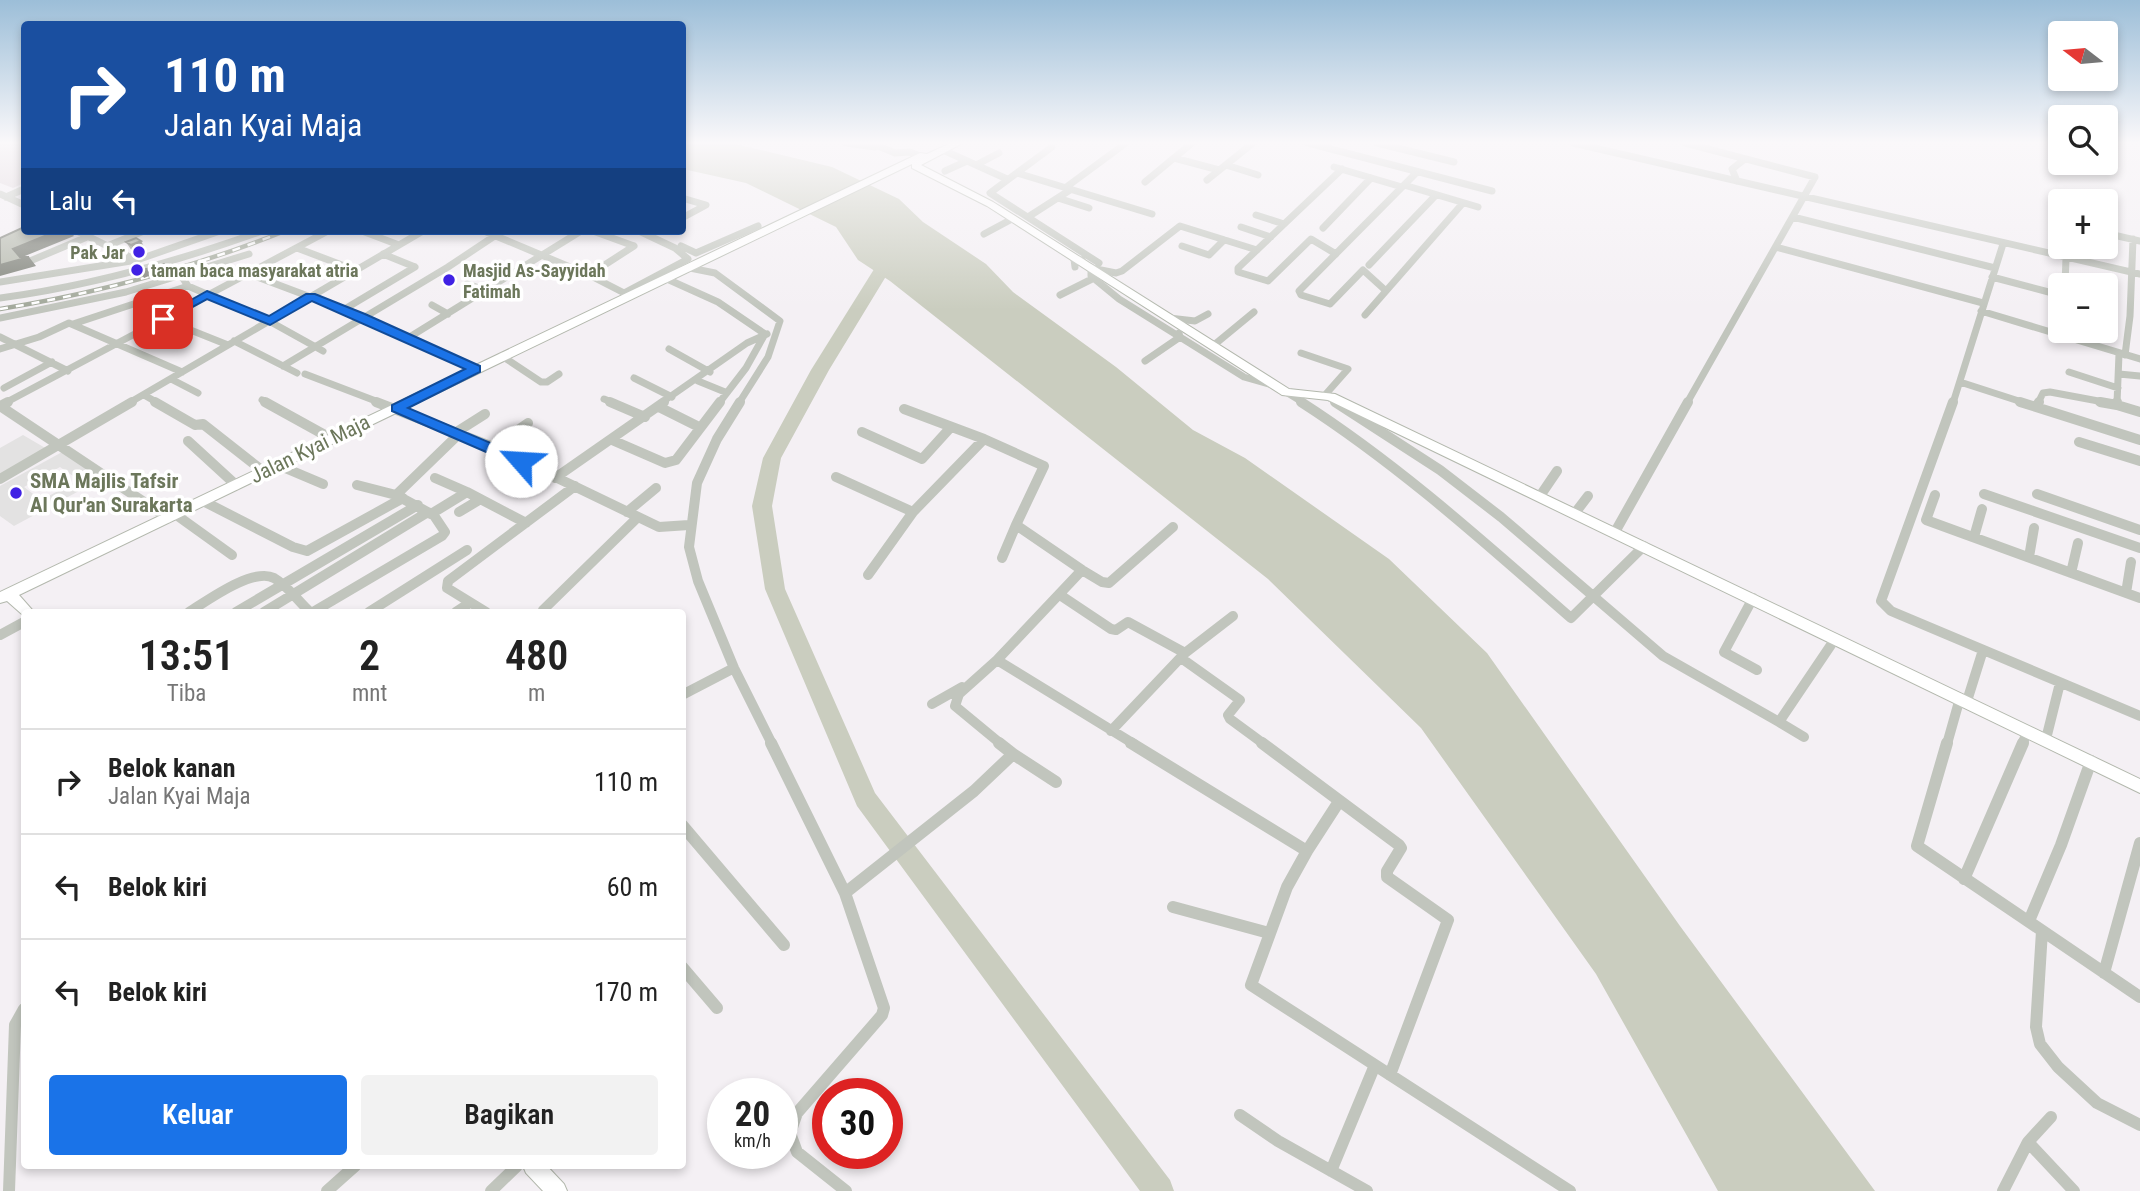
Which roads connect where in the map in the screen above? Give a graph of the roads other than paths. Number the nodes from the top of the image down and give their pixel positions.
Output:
1 (686, 199) edge
2 (832, 199) edge
3 (979, 199) edge
4 (999, 199) edge
5 (1057, 199) edge
6 (1060, 199) edge
7 (1100, 199) edge
8 (1309, 199) edge
9 (1351, 199) edge
10 (1391, 199) edge
11 (1433, 199) edge
12 (1448, 199) edge
13 (1802, 199) edge
14 (1810, 199) edge
15 (1463, 203) junction
16 (1478, 207) dead end
17 (1089, 208) dead end
18 (1152, 214) dead end
19 (1256, 215) dead end
20 (686, 216) edge
21 (1028, 216) junction
22 (1793, 218) junction
23 (1012, 219) junction
24 (1284, 224) junction
25 (758, 226) dead end
26 (1241, 228) dead end
27 (1323, 228) dead end
28 (984, 234) dead end
29 (84, 235) edge
30 (134, 235) edge
31 (209, 235) edge
32 (242, 235) edge
33 (251, 235) edge
34 (321, 235) edge
35 (373, 235) edge
36 (416, 235) edge
37 (495, 235) edge
38 (502, 235) edge
39 (575, 235) edge
40 (604, 235) edge
41 (647, 235) edge
42 (664, 235) edge
43 (2118, 236) edge
44 (87, 237) junction
45 (245, 237) junction
46 (1271, 237) junction
47 (1224, 240) junction
48 (2137, 240) edge
49 (2003, 244) junction
50 (399, 245) junction
51 (107, 246) junction
52 (1182, 246) dead end
53 (1776, 247) junction
54 (297, 248) junction
55 (1257, 250) junction
56 (249, 254) dead end
57 (383, 254) junction
58 (1336, 254) junction
59 (2048, 254) edge
60 (541, 256) junction
61 (2071, 259) edge
62 (137, 260) junction
63 (30, 261) edge
64 (1075, 263) junction
65 (1369, 265) dead end
66 (693, 266) junction
67 (1995, 268) junction
68 (150, 270) junction
69 (355, 270) junction
70 (247, 273) junction
71 (1091, 273) junction
72 (2136, 273) edge
73 (485, 275) dead end
74 (589, 275) junction
75 (182, 277) junction
76 (1992, 277) junction
77 (667, 279) junction
78 (499, 281) junction
79 (0, 282) edge
80 (467, 284) dead end
81 (188, 286) junction
82 (485, 290) junction
83 (1385, 290) junction
84 (2048, 292) edge
85 (207, 295) junction
86 (627, 295) junction
87 (1060, 295) dead end
88 (311, 297) junction
89 (0, 298) edge
90 (432, 306) dead end
91 (1982, 307) junction
92 (62, 308) junction
93 (343, 310) junction
94 (1254, 312) dead end
95 (448, 314) junction
96 (1208, 314) dead end
97 (1365, 315) dead end
98 (361, 316) junction
99 (0, 318) edge
100 (163, 319) junction
101 (270, 321) junction
102 (1169, 322) junction
103 (71, 323) junction
104 (2048, 329) edge
105 (778, 332) junction
106 (1150, 332) dead end
107 (765, 334) junction
108 (0, 337) edge
109 (1180, 337) junction
110 (408, 338) junction
111 (231, 343) junction
112 (2088, 343) edge
113 (15, 344) junction
114 (118, 344) junction
115 (1214, 345) junction
116 (314, 346) junction
117 (0, 349) edge
118 (669, 349) dead end
119 (323, 351) dead end
120 (1301, 353) dead end
121 (2122, 355) junction
122 (502, 356) junction
123 (2140, 359) edge
124 (1145, 361) dead end
125 (52, 362) junction
126 (283, 366) junction
127 (475, 369) junction
128 (68, 371) junction
129 (182, 372) junction
130 (710, 372) junction
131 (2069, 372) dead end
132 (559, 374) dead end
133 (2119, 374) junction
134 (2140, 376) edge
135 (634, 378) dead end
136 (171, 379) junction
137 (698, 380) junction
138 (1959, 382) junction
139 (2, 387) edge
140 (2118, 388) junction
141 (1281, 389) junction
142 (198, 393) dead end
143 (725, 393) junction
144 (1315, 394) junction
145 (144, 395) junction
146 (19, 397) junction
147 (672, 397) junction
148 (604, 399) dead end
149 (262, 400) dead end
150 (2117, 405) junction
151 (0, 406) edge
152 (659, 407) junction
153 (2036, 407) junction
154 (397, 408) junction
155 (904, 409) dead end
156 (2140, 412) edge
157 (485, 414) dead end
158 (645, 417) junction
159 (528, 423) dead end
160 (699, 427) junction
161 (951, 427) junction
162 (862, 432) dead end
163 (457, 434) junction
164 (332, 439) junction
165 (984, 439) junction
166 (612, 440) junction
167 (2140, 440) edge
168 (187, 441) dead end
169 (2079, 442) dead end
170 (59, 443) junction
171 (493, 447) junction
172 (2140, 461) edge
173 (278, 465) junction
174 (1557, 471) dead end
175 (264, 472) junction
176 (836, 477) dead end
177 (435, 478) dead end
178 (555, 478) junction
179 (0, 479) edge
180 (323, 484) dead end
181 (236, 485) junction
182 (357, 485) dead end
183 (575, 486) junction
184 (656, 488) dead end
185 (467, 492) junction
186 (1984, 494) dead end
187 (2037, 494) dead end
188 (1935, 495) dead end
189 (1540, 496) junction
190 (1588, 496) dead end
191 (400, 497) junction
192 (479, 500) junction
193 (203, 501) junction
194 (418, 505) junction
195 (1982, 509) dead end
196 (459, 512) dead end
197 (628, 512) junction
198 (913, 512) junction
199 (430, 513) junction
200 (1575, 513) junction
201 (172, 516) junction
202 (638, 517) junction
203 (526, 523) junction
204 (689, 525) junction
205 (1016, 526) junction
206 (1173, 527) dead end
207 (2035, 528) dead end
208 (2140, 530) edge
209 (1615, 532) junction
210 (1974, 537) junction
211 (2078, 543) dead end
212 (1644, 546) junction
213 (2140, 548) edge
214 (467, 550) dead end
215 (232, 555) dead end
216 (2029, 557) junction
217 (1002, 558) dead end
218 (2131, 562) dead end
219 (1082, 570) junction
220 (2071, 573) junction
221 (867, 575) dead end
222 (281, 585) junction
223 (2126, 593) junction
224 (292, 595) junction
225 (1060, 595) junction
226 (5, 596) edge
227 (1594, 596) junction
228 (1754, 598) junction
229 (2140, 598) edge
230 (468, 604) junction
231 (23, 609) edge
232 (195, 609) edge
233 (241, 609) edge
234 (269, 609) edge
235 (308, 609) edge
236 (317, 609) edge
237 (374, 609) edge
238 (460, 609) edge
239 (479, 609) edge
240 (543, 609) edge
241 (1233, 616) dead end
242 (21, 624) edge
243 (0, 635) edge
244 (1835, 639) junction
245 (1983, 650) junction
246 (1183, 656) junction
247 (997, 660) junction
248 (734, 668) junction
249 (1757, 670) dead end
250 (2060, 683) junction
251 (686, 693) edge
252 (1964, 700) junction
253 (932, 704) dead end
254 (2140, 716) edge
255 (1779, 722) junction
256 (1111, 731) junction
257 (2028, 731) junction
258 (1804, 737) dead end
259 (2046, 739) junction
260 (1013, 754) junction
261 (2091, 761) junction
262 (1056, 782) dead end
263 (2140, 786) edge
264 (1338, 803) junction
265 (686, 830) edge
266 (2140, 843) edge
267 (1307, 851) junction
268 (1964, 879) junction
269 (845, 893) junction
270 (1173, 907) dead end
271 (2029, 921) junction
272 (2042, 931) junction
273 (1269, 933) junction
274 (784, 945) dead end
275 (686, 972) edge
276 (2104, 973) junction
277 (2140, 997) edge
278 (717, 1008) dead end
279 (21, 1014) edge
280 (1375, 1065) junction
281 (1390, 1074) junction
282 (1240, 1115) dead end
283 (2051, 1117) dead end
284 (2140, 1125) edge
285 (2028, 1142) junction
286 (352, 1169) edge
287 (514, 1169) edge
288 (536, 1169) edge
289 (1331, 1171) junction
290 (9, 1191) edge
291 (327, 1191) edge
292 (491, 1191) edge
293 (557, 1191) edge
294 (846, 1191) edge
295 (1367, 1191) edge
296 (1570, 1191) edge
297 (2003, 1191) edge
298 (2074, 1191) edge

1 - 20 street
2 - 66 street, Jalan Kyai Maja
3 - 23 street
4 - 21 street
5 - 21 street
6 - 17 street
7 - 18 street
8 - 24 street
9 - 27 street
10 - 58 street
11 - 65 street
12 - 15 street
13 - 22 street
14 - 49 street
15 - 16 street
15 - 83 street
19 - 24 street
21 - 64 street
22 - 53 street
22 - 67 street
23 - 28 street
23 - 64 street
24 - 46 street
25 - 42 street
26 - 46 street
29 - 44 street
30 - 51 street
31 - 62 street
32 - 45 street
33 - 45 street
34 - 54 street
35 - 50 street
36 - 50 street
37 - 98 street
38 - 60 street
39 - 60 street
40 - 74 street
41 - 86 street
43 - 48 street
44 - 51 street
44 - 63 street
45 - 68 street
46 - 55 street
47 - 52 street
47 - 55 street
47 - 71 street
48 - 72 street
49 - 59 street
49 - 67 street
50 - 57 street
51 - 62 street
53 - 91 street
53 - 209 street
54 - 69 street
54 - 70 street
55 - 58 street
56 - 75 street
57 - 69 street
57 - 93 street
58 - 83 street
60 - 74 street
60 - 78 street
61 - 72 street
62 - 68 street
62 - 79 street
64 - 71 street
66 - 77 street, Jalan Kyai Maja
66 - 105 street
67 - 76 street
68 - 89 street
69 - 88 street
70 - 85 street
70 - 88 street
71 - 87 street
71 - 102 street
72 - 121 street
73 - 78 street
74 - 86 street
75 - 81 street
75 - 92 street
76 - 84 street
76 - 91 street
77 - 86 street, Jalan Kyai Maja
77 - 107 street
78 - 82 street
80 - 82 street
81 - 85 street
81 - 103 street
82 - 95 street
83 - 97 street
85 - 100 street
85 - 101 street
86 - 122 street, Jalan Kyai Maja
88 - 93 street
88 - 101 street
90 - 95 street
91 - 104 street
91 - 138 street
92 - 99 street
92 - 103 street
93 - 98 street
94 - 115 street
95 - 110 street
96 - 102 street
98 - 110 street
98 - 116 street
100 - 111 street
100 - 114 street
101 - 111 street
101 - 116 street
102 - 106 street
102 - 109 street
102 - 109 street
102 - 115 street
103 - 113 street
103 - 114 street
105 - 107 street
105 - 204 street
107 - 130 street
107 - 143 street
108 - 113 street
109 - 124 street
109 - 141 street
110 - 127 street
111 - 126 street
111 - 129 street
112 - 121 street
113 - 117 street
113 - 125 street
114 - 128 street
114 - 129 street
115 - 141 street
116 - 119 street
116 - 126 street
118 - 130 street
120 - 144 street
121 - 123 street
121 - 133 street
122 - 127 street, Jalan Kyai Maja
122 - 132 street
125 - 128 street
125 - 139 street
126 - 154 street
127 - 154 street, Jalan Kyai Maja
128 - 146 street
129 - 136 street
130 - 137 street
131 - 140 street
133 - 134 street
133 - 140 street
135 - 147 street
136 - 142 street
136 - 145 street
137 - 143 street
137 - 147 street
138 - 153 street
138 - 245 street
139 - 146 street
140 - 150 street
141 - 144 street
141 - 227 street
143 - 160 street
144 - 189 street
144 - 227 street
145 - 170 street
145 - 175 street
146 - 151 street
147 - 152 street
148 - 158 street
149 - 164 street
150 - 153 street
150 - 156 street
151 - 170 street
152 - 158 street
152 - 160 street
153 - 167 street
154 - 163 street
154 - 164 street, Jalan Kyai Maja
155 - 161 street
157 - 163 street
158 - 166 street
159 - 171 street
160 - 166 street
161 - 162 street
161 - 165 street
163 - 171 street
163 - 191 street
164 - 173 street, Jalan Kyai Maja
165 - 198 street
165 - 205 street
166 - 178 street
168 - 181 street
169 - 172 street
170 - 179 street
170 - 201 street
171 - 178 street
173 - 175 street, Jalan Kyai Maja
173 - 180 street
174 - 189 street
175 - 181 street, Jalan Kyai Maja
176 - 198 street
177 - 185 street
178 - 183 street
181 - 193 street, Jalan Kyai Maja
182 - 191 street
183 - 197 street
183 - 203 street
184 - 197 street
185 - 192 street
185 - 199 street
186 - 213 street
187 - 208 street
188 - 210 street
189 - 200 street
190 - 200 street
191 - 193 street
191 - 194 street
192 - 196 street
192 - 203 street
193 - 201 street, Jalan Kyai Maja
194 - 199 street
194 - 222 street
195 - 210 street
197 - 202 street
198 - 221 street
199 - 224 street
199 - 236 street
200 - 209 street
201 - 215 street
201 - 226 street, Jalan Kyai Maja
202 - 204 street
202 - 240 street
203 - 230 street
204 - 248 street
205 - 217 street
205 - 219 street
206 - 219 street
207 - 216 street
209 - 212 street
210 - 216 street
211 - 220 street
212 - 227 street
212 - 228 street
214 - 237 street
216 - 220 street
218 - 223 street
219 - 225 street
220 - 223 street
222 - 224 street
222 - 232 street
222 - 233 street
223 - 229 street
224 - 234 street
224 - 235 street
225 - 246 street
225 - 247 street
226 - 231 street
227 - 255 street
228 - 244 street
228 - 249 street
230 - 238 street
230 - 239 street
241 - 246 street
242 - 243 street
244 - 252 street
244 - 255 street
245 - 250 street
245 - 252 street
246 - 256 street
246 - 264 street
247 - 253 street
247 - 256 street
247 - 260 street
248 - 251 street
248 - 269 street
250 - 254 street
250 - 259 street
252 - 257 street
252 - 268 street
255 - 258 street
256 - 267 street
257 - 259 street
257 - 268 street
259 - 261 street
260 - 262 street
260 - 269 street
261 - 263 street
261 - 271 street
264 - 267 street
264 - 281 street
265 - 274 street
266 - 276 street
267 - 273 street
268 - 271 street
269 - 294 street
270 - 273 street
271 - 272 street
272 - 276 street
272 - 284 street
273 - 280 street
275 - 278 street
276 - 277 street
279 - 290 street
280 - 281 street
280 - 289 street
281 - 296 street
282 - 289 street
283 - 285 street
285 - 297 street
285 - 298 street
286 - 291 street
287 - 292 street
288 - 293 street
289 - 295 street

